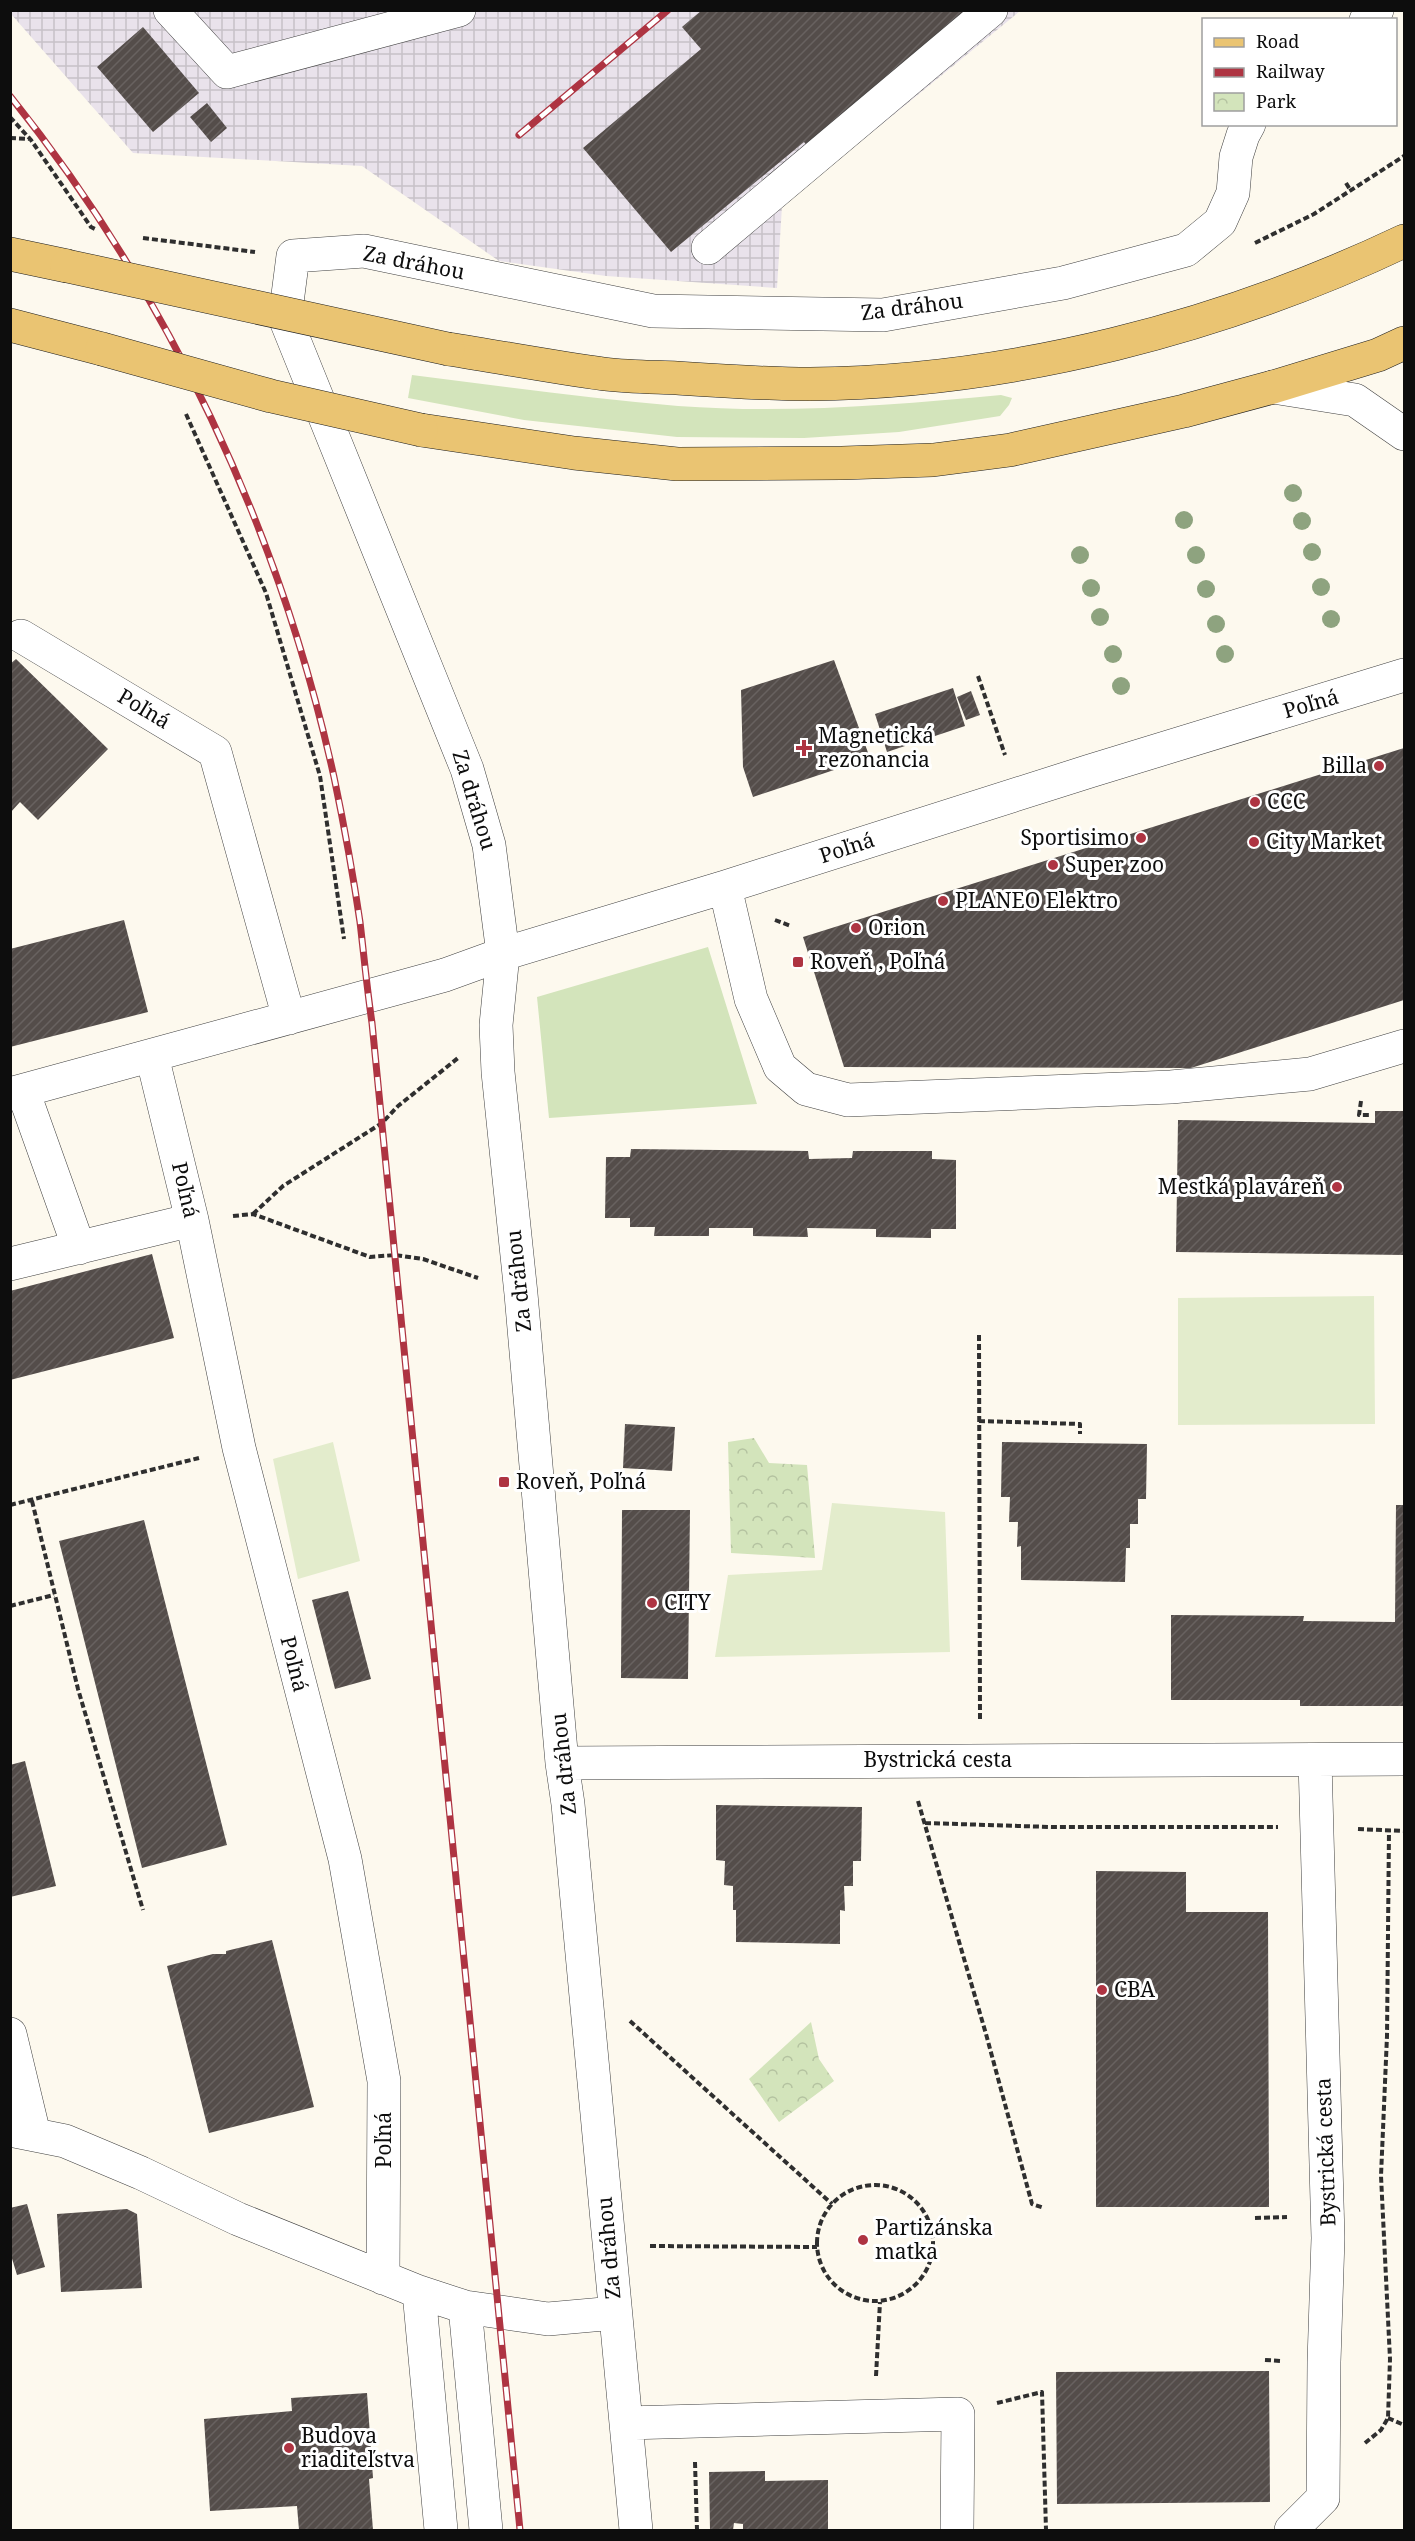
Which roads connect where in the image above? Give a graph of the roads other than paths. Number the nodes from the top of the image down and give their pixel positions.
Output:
1 (170, 10) edge
2 (459, 10) edge
3 (991, 10) edge
4 (1248, 126) edge
5 (1404, 242) edge
6 (708, 248) dead end
7 (10, 254) edge
8 (10, 325) edge
9 (1404, 344) edge
10 (1273, 387) junction
11 (1404, 434) edge
12 (21, 636) dead end
13 (1404, 675) edge
14 (725, 887) junction
15 (503, 954) junction
16 (289, 1018) junction
17 (1404, 1046) edge
18 (152, 1056) junction
19 (17, 1092) edge
20 (192, 1220) junction
21 (79, 1248) junction
22 (10, 1264) edge
23 (1404, 1759) edge
24 (1315, 1760) junction
25 (562, 1763) junction
26 (10, 2034) edge
27 (22, 2132) edge
28 (383, 2278) junction
29 (419, 2292) junction
30 (465, 2307) junction
31 (615, 2313) junction
32 (626, 2423) junction
33 (441, 2530) edge
34 (486, 2530) edge
35 (636, 2530) edge
36 (957, 2530) edge
37 (1291, 2530) edge

1 - 2 street
3 - 6 street
4 - 15 street, Za dráhou
5 - 7 main road, bridge
8 - 10 main road, bridge
9 - 10 main road
10 - 11 street
12 - 16 street, Poľná
13 - 14 street, Poľná
14 - 15 street, Poľná
14 - 17 street
15 - 16 street, Poľná
15 - 25 street, Za dráhou
16 - 18 street, Poľná
18 - 19 street, Poľná
18 - 20 street, Poľná
19 - 21 street
20 - 21 street
20 - 28 street, Poľná
21 - 22 street
23 - 24 street, Bystrická cesta
24 - 25 street, Bystrická cesta
24 - 37 street, Bystrická cesta
25 - 31 street, Za dráhou
26 - 27 street
27 - 28 street
28 - 29 street
29 - 30 street
29 - 33 street
30 - 31 street
30 - 34 street
31 - 32 street, Za dráhou
32 - 35 street, Za dráhou
32 - 36 street

